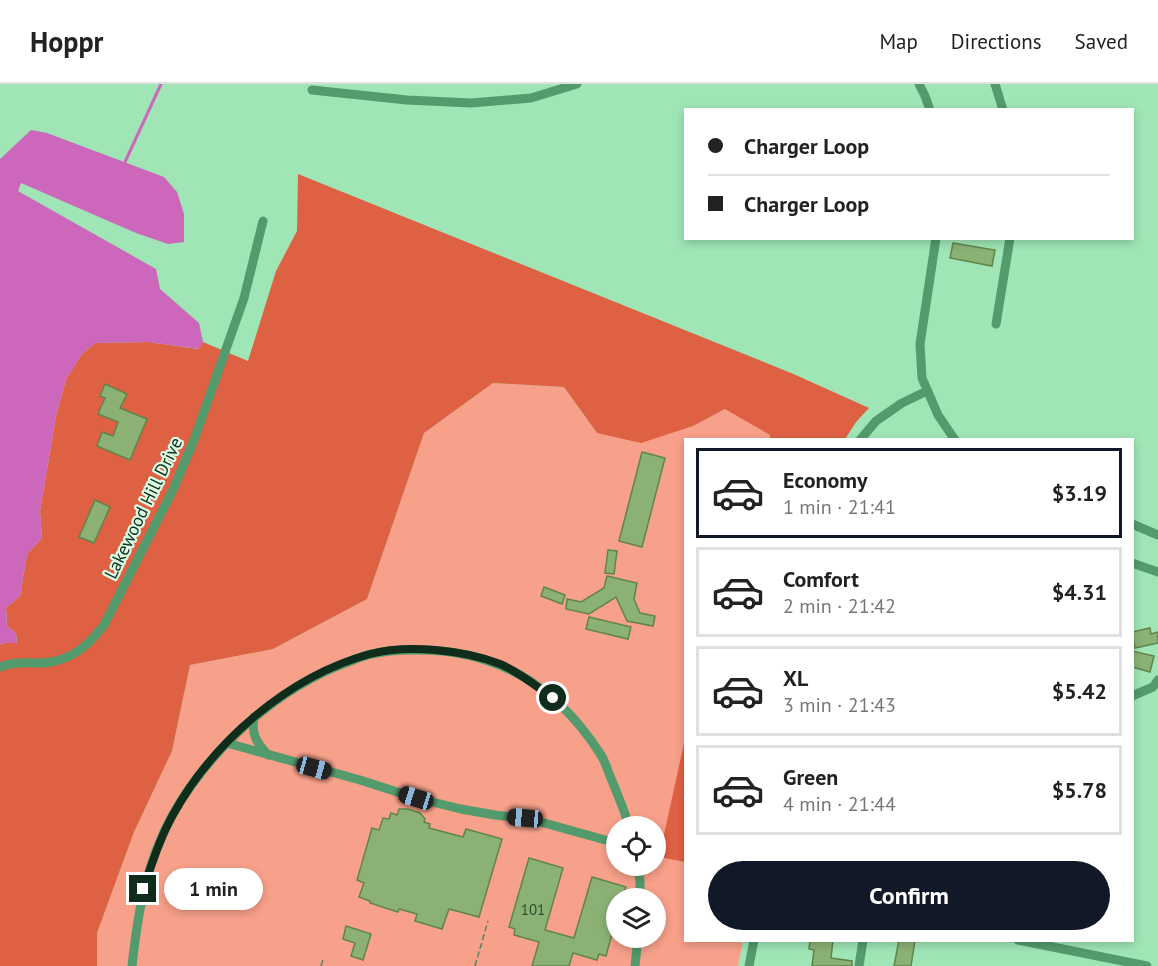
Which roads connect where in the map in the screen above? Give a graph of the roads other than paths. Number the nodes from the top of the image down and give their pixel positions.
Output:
1 (577, 84) edge
2 (919, 84) edge
3 (995, 84) edge
4 (331, 89) edge
5 (312, 90) dead end
6 (929, 108) edge
7 (1002, 108) edge
8 (263, 221) dead end
9 (936, 240) edge
10 (1010, 240) edge
11 (996, 324) dead end
12 (927, 391) junction
13 (862, 438) edge
14 (954, 438) edge
15 (1134, 526) edge
16 (1158, 535) edge
17 (1134, 564) edge
18 (1158, 572) edge
19 (0, 667) edge
20 (1158, 680) edge
21 (1134, 695) edge
22 (254, 717) junction
23 (227, 743) junction
24 (269, 756) junction
25 (626, 816) edge
26 (606, 840) edge
27 (754, 942) edge
28 (863, 942) edge
29 (1028, 942) edge
30 (637, 948) edge
31 (1086, 954) junction
32 (132, 966) edge
33 (635, 966) edge
34 (749, 966) edge
35 (859, 966) edge
36 (1085, 966) edge
37 (1147, 966) edge

1 - 4 street
2 - 6 street
3 - 7 street
4 - 5 street
8 - 19 street, Lakewood Hill Drive
9 - 12 street
10 - 11 street
12 - 13 street
12 - 14 street
15 - 16 street
17 - 18 street
20 - 21 street
22 - 23 street
22 - 24 street
22 - 25 street
23 - 24 street
23 - 32 street
24 - 26 street
27 - 34 street
28 - 35 street
29 - 31 street
30 - 33 street
31 - 36 street
31 - 37 street

